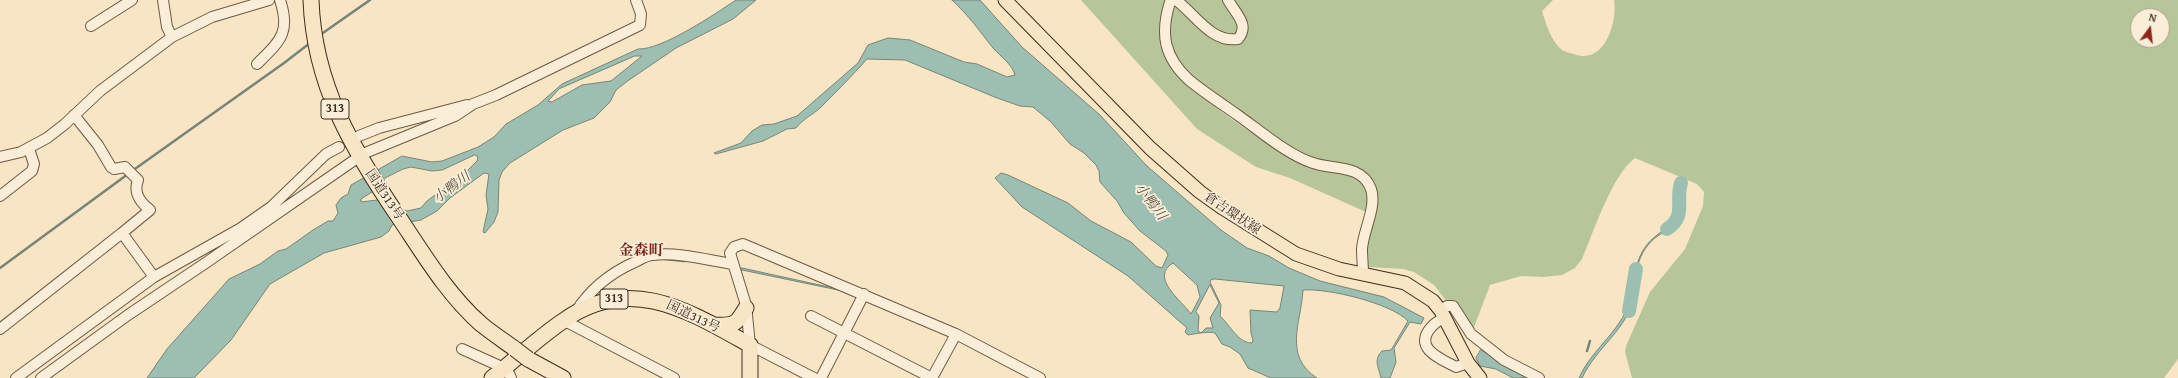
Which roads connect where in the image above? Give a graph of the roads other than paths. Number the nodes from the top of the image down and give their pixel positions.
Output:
1 (132, 0) edge
2 (163, 0) edge
3 (269, 0) edge
4 (280, 0) edge
5 (311, 0) edge
6 (636, 0) edge
7 (1005, 0) edge
8 (1175, 0) edge
9 (1228, 0) edge
10 (90, 26) dead end
11 (172, 37) junction
12 (257, 64) dead end
13 (473, 104) junction
14 (74, 115) junction
15 (359, 136) dead end
16 (339, 147) dead end
17 (29, 148) junction
18 (0, 157) edge
19 (361, 160) junction
20 (0, 196) edge
21 (122, 233) junction
22 (732, 264) junction
23 (1364, 274) junction
24 (154, 277) junction
25 (864, 294) junction
26 (746, 308) junction
27 (1442, 314) junction
28 (569, 316) junction
29 (811, 316) dead end
30 (714, 325) junction
31 (0, 329) edge
32 (844, 332) junction
33 (956, 334) junction
34 (750, 345) junction
35 (462, 349) dead end
36 (1468, 363) junction
37 (507, 371) edge
38 (1533, 377) edge
39 (16, 378) edge
40 (41, 378) edge
41 (492, 378) edge
42 (564, 378) edge
43 (674, 378) edge
44 (750, 378) edge
45 (814, 378) edge
46 (821, 378) edge
47 (932, 378) edge
48 (1040, 378) edge
49 (1480, 378) edge

1 - 10 street
2 - 11 street
3 - 11 street
4 - 12 street
5 - 19 highway, 国道313号 / 313
6 - 13 street
7 - 23 main road, 倉吉環状線
8 - 9 street
8 - 23 street
11 - 14 street
13 - 15 street
13 - 19 street
14 - 17 street
14 - 21 street
16 - 24 street
17 - 18 street
17 - 20 street
19 - 40 street
19 - 42 highway, 国道313号 / 313, bridge
21 - 24 street
21 - 31 street
22 - 25 street
22 - 26 street
22 - 28 street
23 - 27 main road, 倉吉環状線
24 - 39 street
25 - 32 street
25 - 33 street
26 - 30 highway
26 - 34 street
27 - 36 main road, 倉吉環状線
27 - 36 street
27 - 38 street
28 - 30 highway, 国道313号 / 313
28 - 37 highway, 国道313号 / 313
28 - 43 street
29 - 32 street
30 - 34 highway, 国道313号 / 313
32 - 46 street
32 - 47 street
33 - 47 street
33 - 48 street
34 - 44 highway
34 - 45 street
35 - 37 street
36 - 49 main road, 倉吉環状線
37 - 41 highway, 国道313号 / 313

